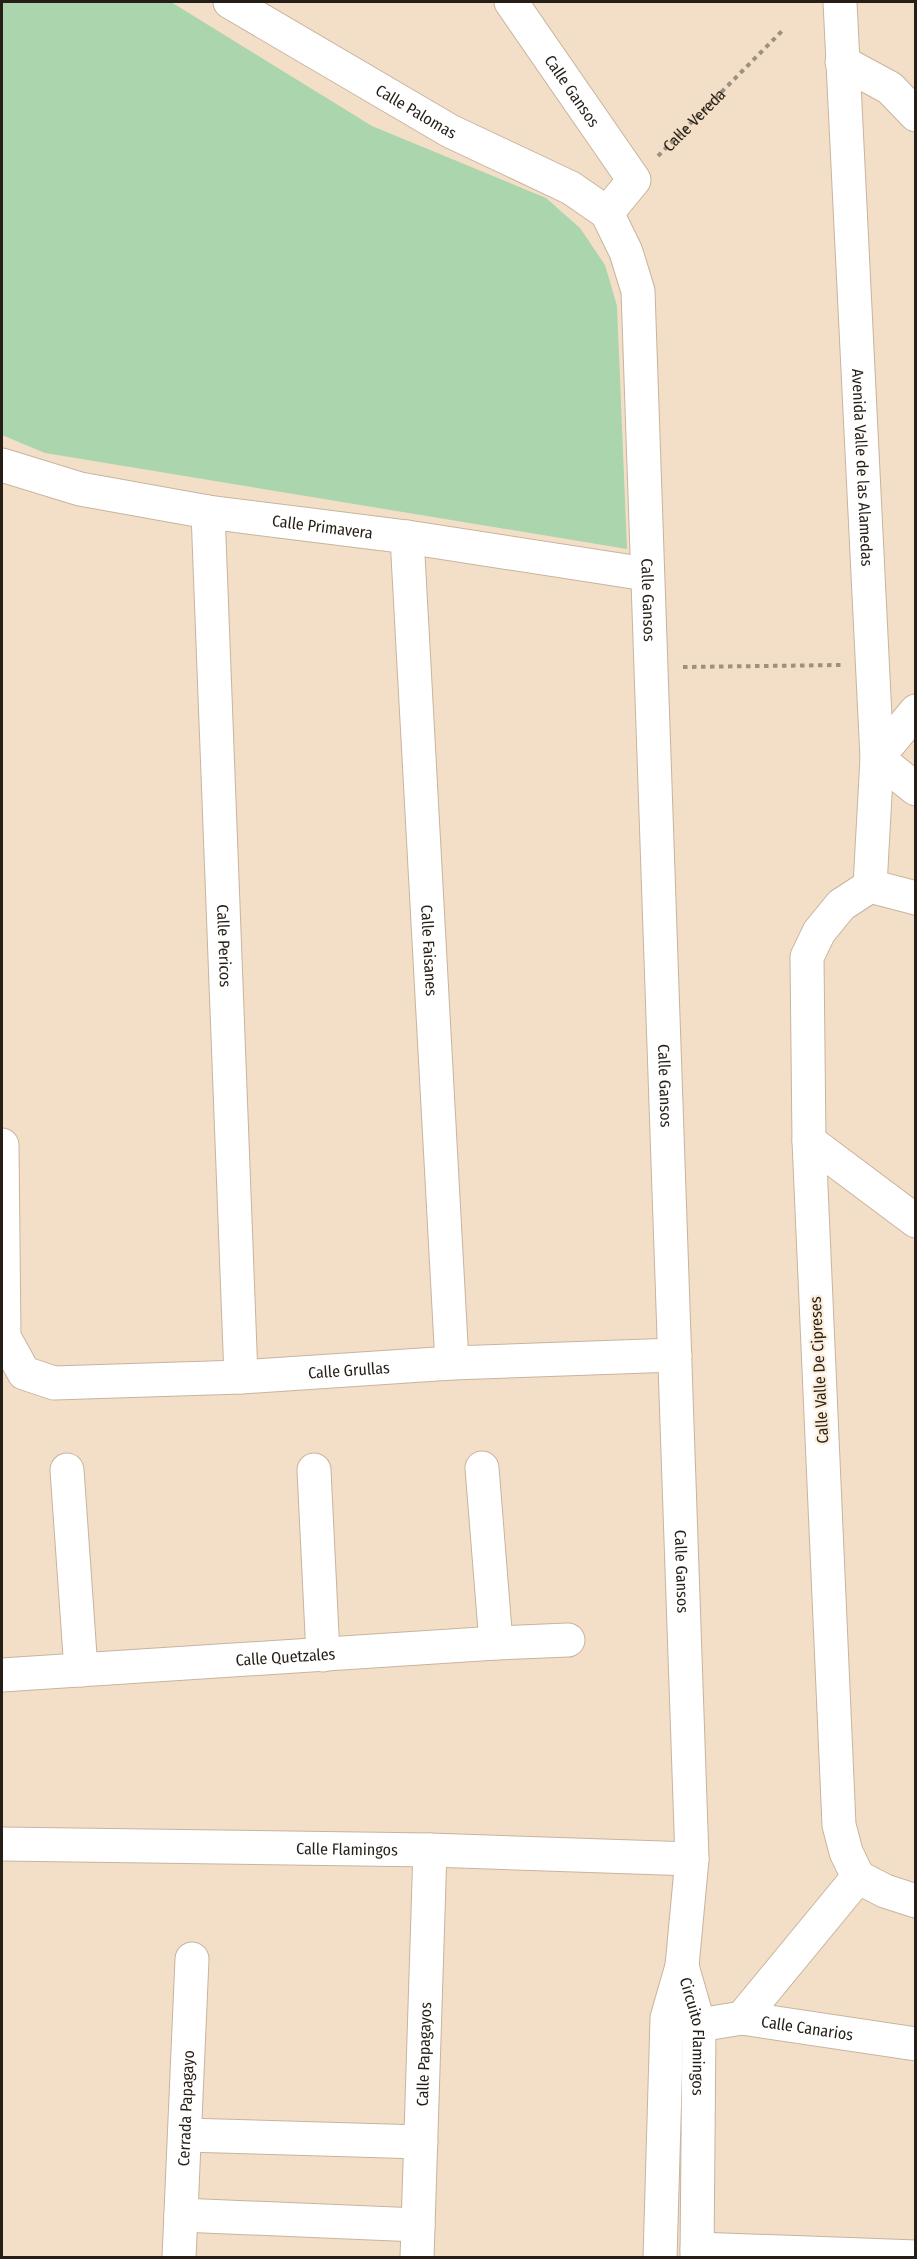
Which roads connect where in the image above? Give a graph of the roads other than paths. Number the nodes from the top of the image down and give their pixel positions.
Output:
1 (230, 2) edge
2 (511, 2) edge
3 (840, 2) edge
4 (842, 62) junction
5 (915, 115) edge
6 (607, 213) junction
7 (2, 465) edge
8 (208, 512) junction
9 (406, 537) junction
10 (646, 574) junction
11 (915, 711) edge
12 (877, 759) junction
13 (915, 789) edge
14 (870, 886) junction
15 (915, 897) edge
16 (809, 1141) junction
17 (2, 1145) edge
18 (2, 1179) edge
19 (915, 1221) edge
20 (675, 1355) junction
21 (452, 1363) junction
22 (241, 1377) junction
23 (482, 1468) dead end
24 (67, 1470) dead end
25 (314, 1470) dead end
26 (568, 1640) dead end
27 (496, 1643) junction
28 (323, 1655) junction
29 (81, 1670) junction
30 (2, 1675) edge
31 (2, 1844) edge
32 (430, 1851) junction
33 (692, 1858) junction
34 (858, 1877) junction
35 (915, 1901) edge
36 (192, 1959) dead end
37 (682, 1966) junction
38 (667, 2018) junction
39 (742, 2018) junction
40 (699, 2025) junction
41 (915, 2044) edge
42 (185, 2134) junction
43 (421, 2142) junction
44 (181, 2215) junction
45 (418, 2225) junction
46 (697, 2253) edge
47 (915, 2257) edge
48 (179, 2258) edge
49 (417, 2258) edge
50 (660, 2258) edge

1 - 6 street, Calle Palomas
2 - 6 street, Calle Gansos
3 - 4 street, Avenida Valle de las Alamedas
4 - 5 street
4 - 12 street, Avenida Valle de las Alamedas
6 - 10 street, Calle Gansos
7 - 8 street, Calle Primavera
8 - 9 street, Calle Primavera
8 - 22 street, Calle Pericos
9 - 10 street, Calle Primavera
9 - 21 street, Calle Faisanes
10 - 20 street, Calle Gansos
11 - 12 street
12 - 13 street
12 - 14 street, Avenida Valle de las Alamedas
14 - 15 street
14 - 16 street, Calle Valle De Cipreses
16 - 19 street
16 - 34 street, Calle Valle De Cipreses
17 - 18 street
18 - 22 street, Calle Grullas
20 - 21 street, Calle Grullas
20 - 33 street, Calle Gansos
21 - 22 street, Calle Grullas
23 - 27 street
24 - 29 street
25 - 28 street
26 - 27 street, Calle Quetzales
27 - 28 street, Calle Quetzales
28 - 29 street, Calle Quetzales
29 - 30 street, Calle Quetzales
31 - 32 street, Calle Flamingos
32 - 33 street, Calle Flamingos
32 - 43 street, Calle Papagayos
33 - 37 street, Calle Gansos
34 - 35 street
34 - 39 street
36 - 42 street, Cerrada Papagayo
37 - 38 street, Circuito Flamingos
37 - 40 street, Circuito Flamingos
38 - 40 street
38 - 50 street, Circuito Flamingos
39 - 40 street, Calle Canarios
39 - 41 street, Calle Canarios
40 - 46 street, Circuito Flamingos
42 - 43 street
42 - 44 street, Cerrada Papagayo
43 - 45 street, Calle Papagayos
44 - 45 street
44 - 48 street, Cerrada Papagayo
45 - 49 street, Calle Papagayos
46 - 47 street

